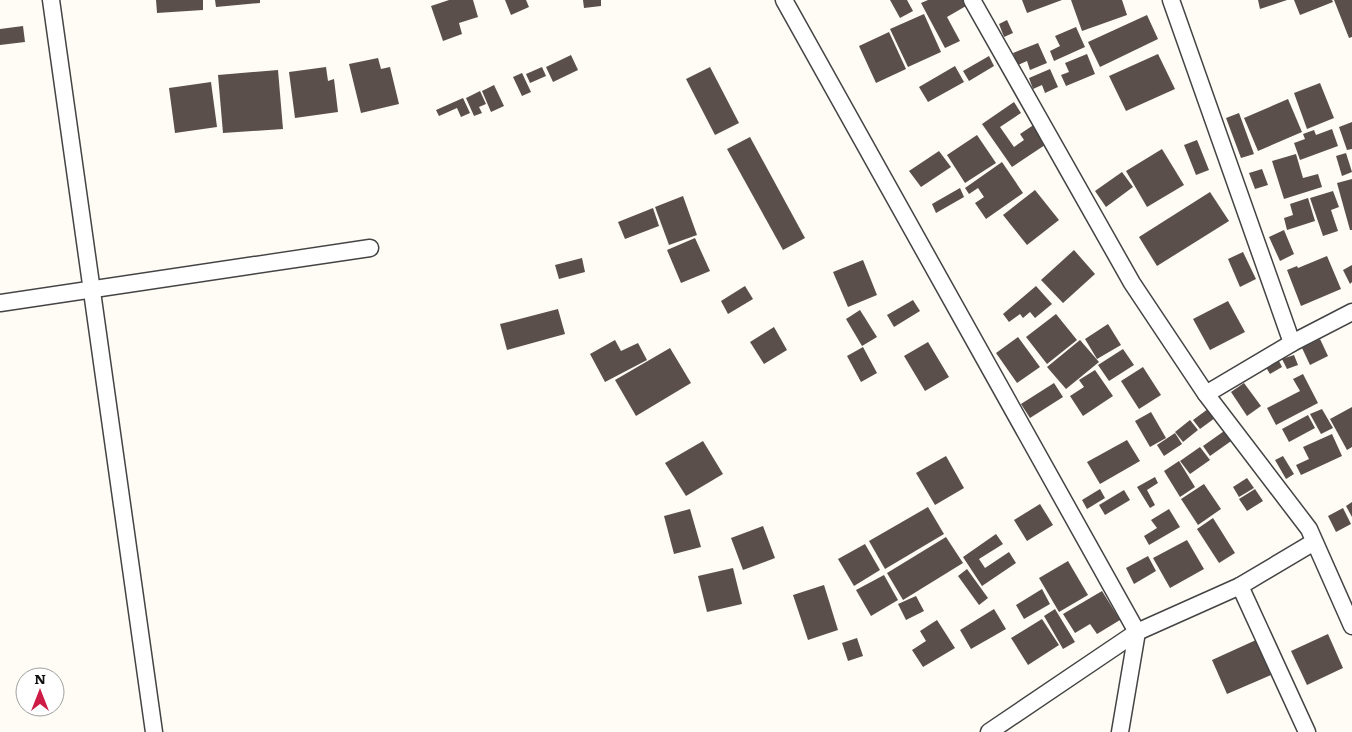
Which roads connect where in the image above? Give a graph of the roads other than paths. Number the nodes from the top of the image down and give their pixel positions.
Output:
1 (51, 0) edge
2 (784, 0) edge
3 (972, 0) edge
4 (1171, 0) edge
5 (370, 248) dead end
6 (92, 290) junction
7 (0, 303) edge
8 (1352, 312) edge
9 (1292, 343) junction
10 (1206, 394) junction
11 (1314, 542) junction
12 (1240, 586) junction
13 (1352, 626) edge
14 (1137, 632) junction
15 (154, 732) edge
16 (989, 732) edge
17 (1120, 732) edge
18 (1308, 732) edge

1 - 6 street
2 - 14 street
3 - 10 street
4 - 9 street
5 - 6 street
6 - 7 street
6 - 15 street
8 - 9 street
9 - 10 street
10 - 11 street
11 - 12 street
11 - 13 street
12 - 14 street
12 - 18 street
14 - 16 street
14 - 17 street

